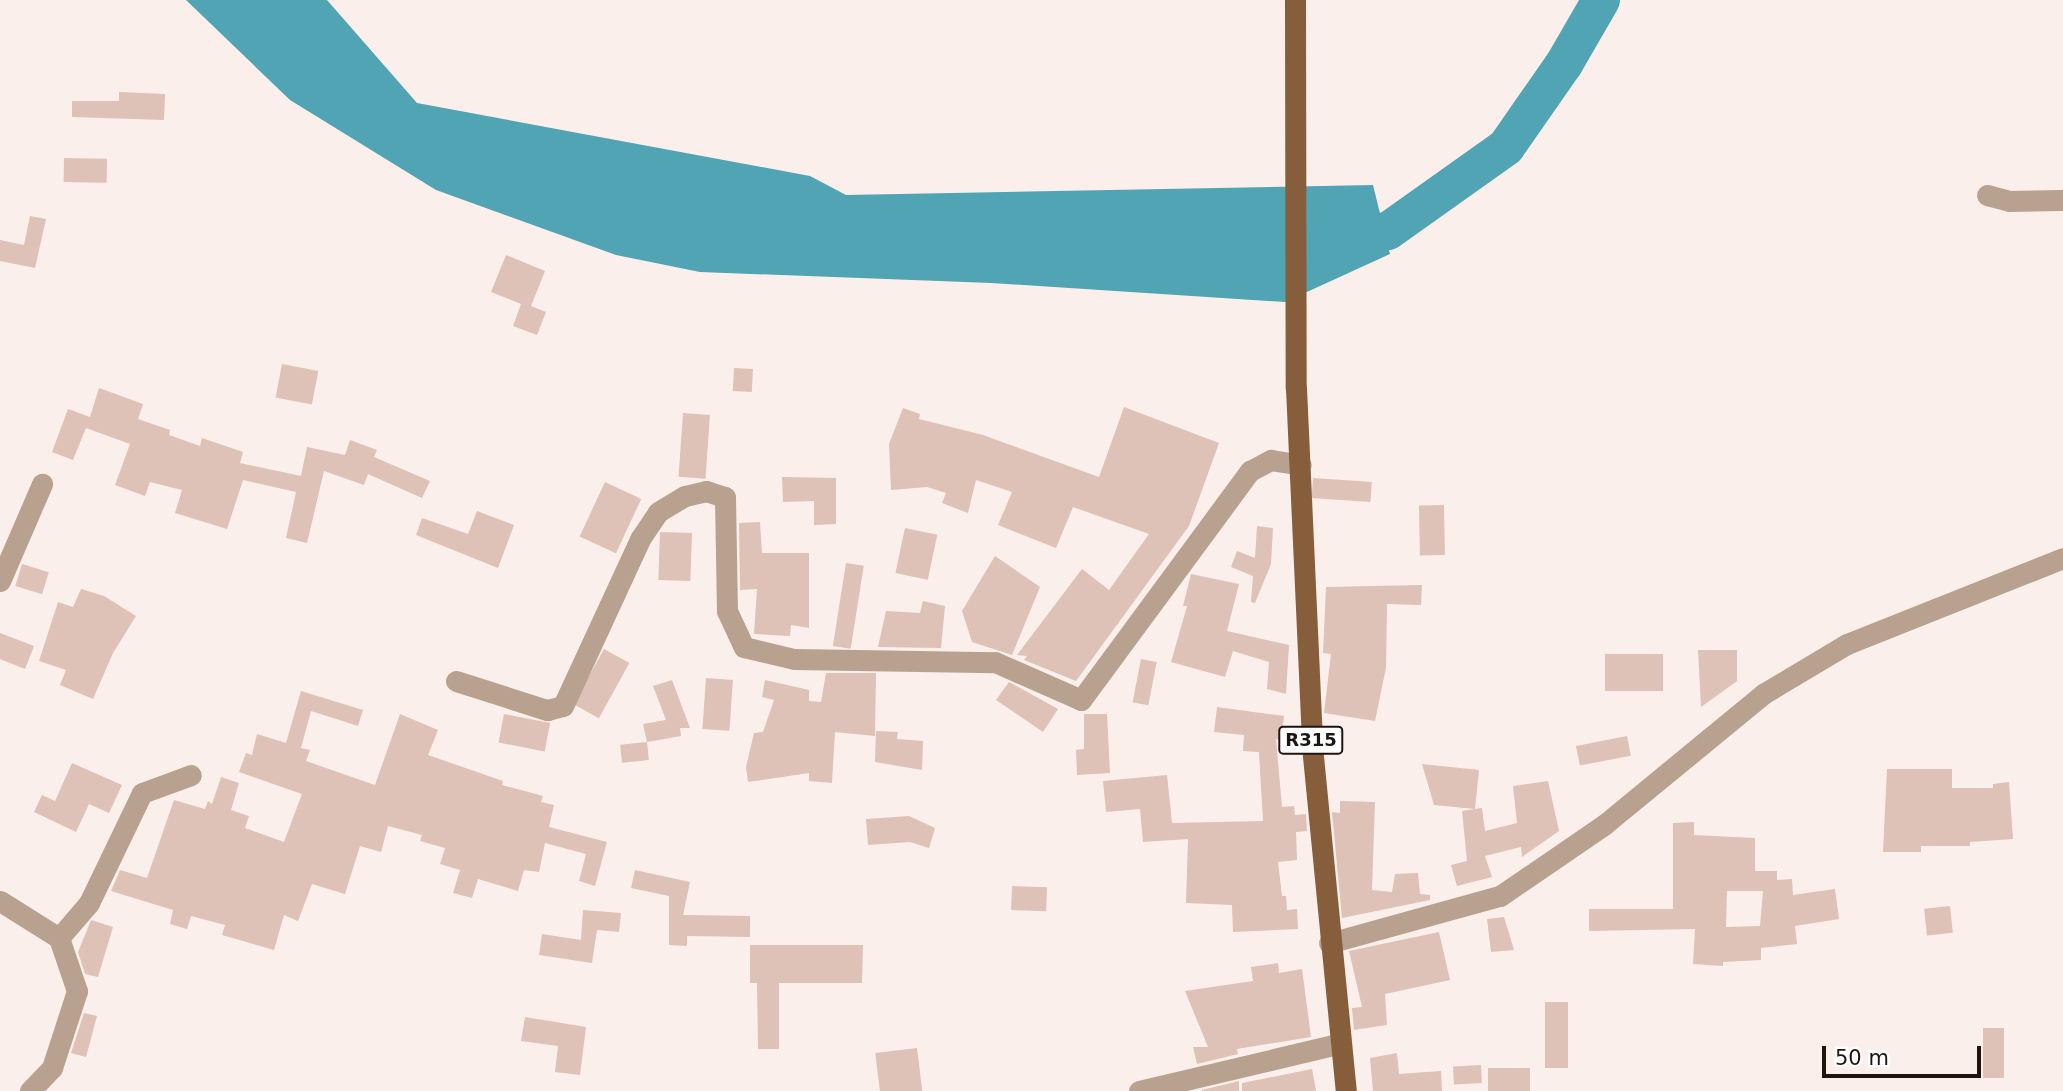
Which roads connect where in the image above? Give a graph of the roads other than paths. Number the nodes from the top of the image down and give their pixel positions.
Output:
1 (1295, 0) edge
2 (1987, 195) dead end
3 (2063, 200) edge
4 (1301, 466) junction
5 (42, 484) dead end
6 (2063, 558) edge
7 (0, 581) edge
8 (456, 681) dead end
9 (191, 775) dead end
10 (0, 901) edge
11 (58, 938) junction
12 (1329, 943) junction
13 (1338, 1044) junction
14 (30, 1091) edge
15 (1139, 1091) edge
16 (1346, 1091) edge

1 - 4 main road, R315
2 - 3 street
4 - 8 street
4 - 12 main road, R315
5 - 7 street
6 - 12 street
9 - 11 street
10 - 11 street
11 - 14 street
12 - 13 main road, R315
13 - 15 street
13 - 16 main road, R315

